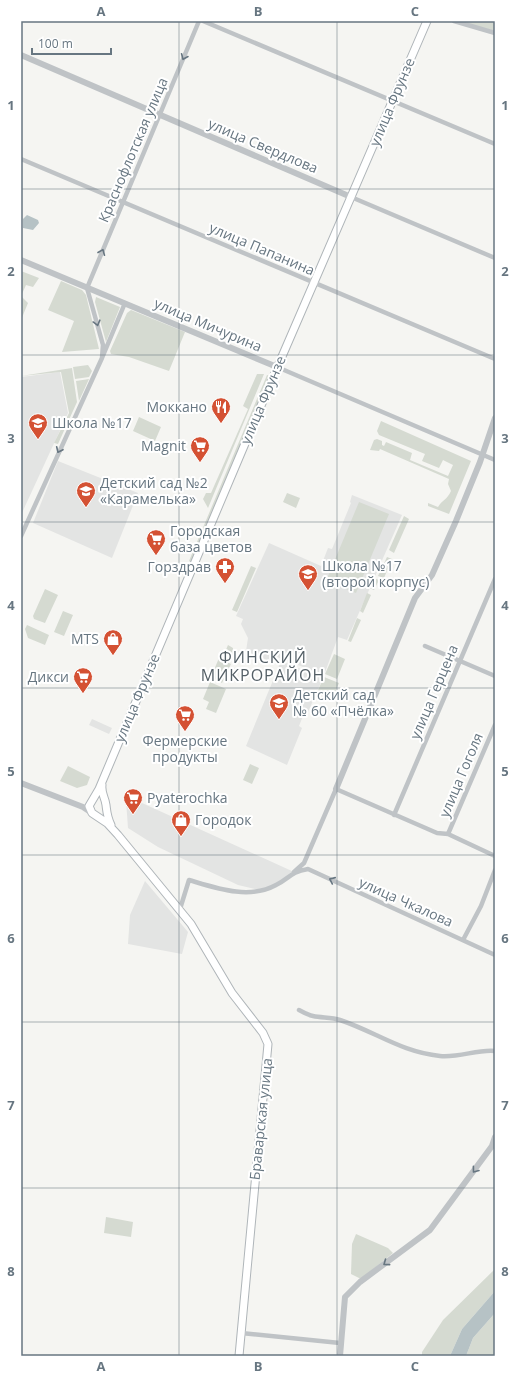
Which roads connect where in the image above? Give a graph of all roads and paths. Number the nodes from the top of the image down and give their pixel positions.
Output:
1 (199, 21) edge
2 (203, 21) edge
3 (427, 21) edge
4 (454, 21) edge
5 (495, 33) edge
6 (21, 56) edge
7 (392, 102) junction
8 (159, 115) junction
9 (495, 144) edge
10 (21, 159) edge
11 (351, 197) junction
12 (122, 203) junction
13 (495, 258) edge
14 (21, 260) edge
15 (314, 282) junction
16 (87, 288) junction
17 (125, 303) junction
18 (102, 358) junction
19 (495, 359) edge
20 (277, 367) junction
21 (495, 418) edge
22 (483, 455) junction
23 (495, 460) edge
24 (21, 536) edge
25 (495, 578) edge
26 (425, 646) dead end
27 (460, 661) junction
28 (495, 676) edge
29 (495, 725) edge
30 (103, 780) junction
31 (21, 783) edge
32 (336, 789) junction
33 (103, 799) junction
34 (91, 800) junction
35 (78, 805) junction
36 (106, 809) junction
37 (94, 814) junction
38 (394, 815) junction
39 (448, 834) junction
40 (118, 835) junction
41 (495, 856) edge
42 (495, 870) edge
43 (294, 872) junction
44 (180, 909) junction
45 (463, 940) junction
46 (495, 955) edge
47 (299, 1010) dead end
48 (495, 1051) edge
49 (495, 1137) edge
50 (241, 1333) junction
51 (340, 1343) junction
52 (239, 1356) edge
53 (340, 1356) edge

1 -> 8 street, Краснофлотская улица
2 - 7 street
3 - 7 main road, улица Фрунзе
4 - 5 street
6 - 8 street, улица Свердлова
7 - 9 street
7 - 11 main road, улица Фрунзе
8 - 11 street, улица Свердлова
8 - 12 street, Краснофлотская улица
10 - 12 street, улица Папанина
11 - 13 street, улица Свердлова
11 - 15 main road, улица Фрунзе
12 - 15 street, улица Папанина
16 -> 12 street, Краснофлотская улица
14 - 16 street, улица Мичурина
15 - 19 street, улица Папанина
15 - 20 main road, улица Фрунзе
16 - 17 street, улица Мичурина
16 -> 18 street
17 - 18 street
17 - 20 street, улица Мичурина
18 -> 24 street
20 - 22 street, улица Мичурина
20 - 30 main road, улица Фрунзе
21 - 22 street
22 - 23 street, улица Мичурина
22 - 32 street
25 - 27 street, улица Герцена
26 - 27 street
27 - 28 street
27 - 38 street, улица Герцена
29 - 39 street, улица Гоголя
30 - 33 main road
30 - 34 main road, улица Фрунзе
31 - 35 street
32 - 38 street
32 - 43 street
33 - 34 main road
33 - 36 main road
34 - 35 street
34 - 37 main road
35 - 37 street
36 - 37 main road
36 - 40 main road
37 - 40 main road
38 - 39 street
39 - 41 street
40 - 44 main road, Браварская улица
42 - 45 street
43 - 44 street
45 -> 43 street, улица Чкалова
44 - 50 main road, Браварская улица
45 - 46 street, улица Чкалова
47 - 48 street
49 -> 51 street
50 - 51 street
50 - 52 main road, Браварская улица
51 - 53 street

